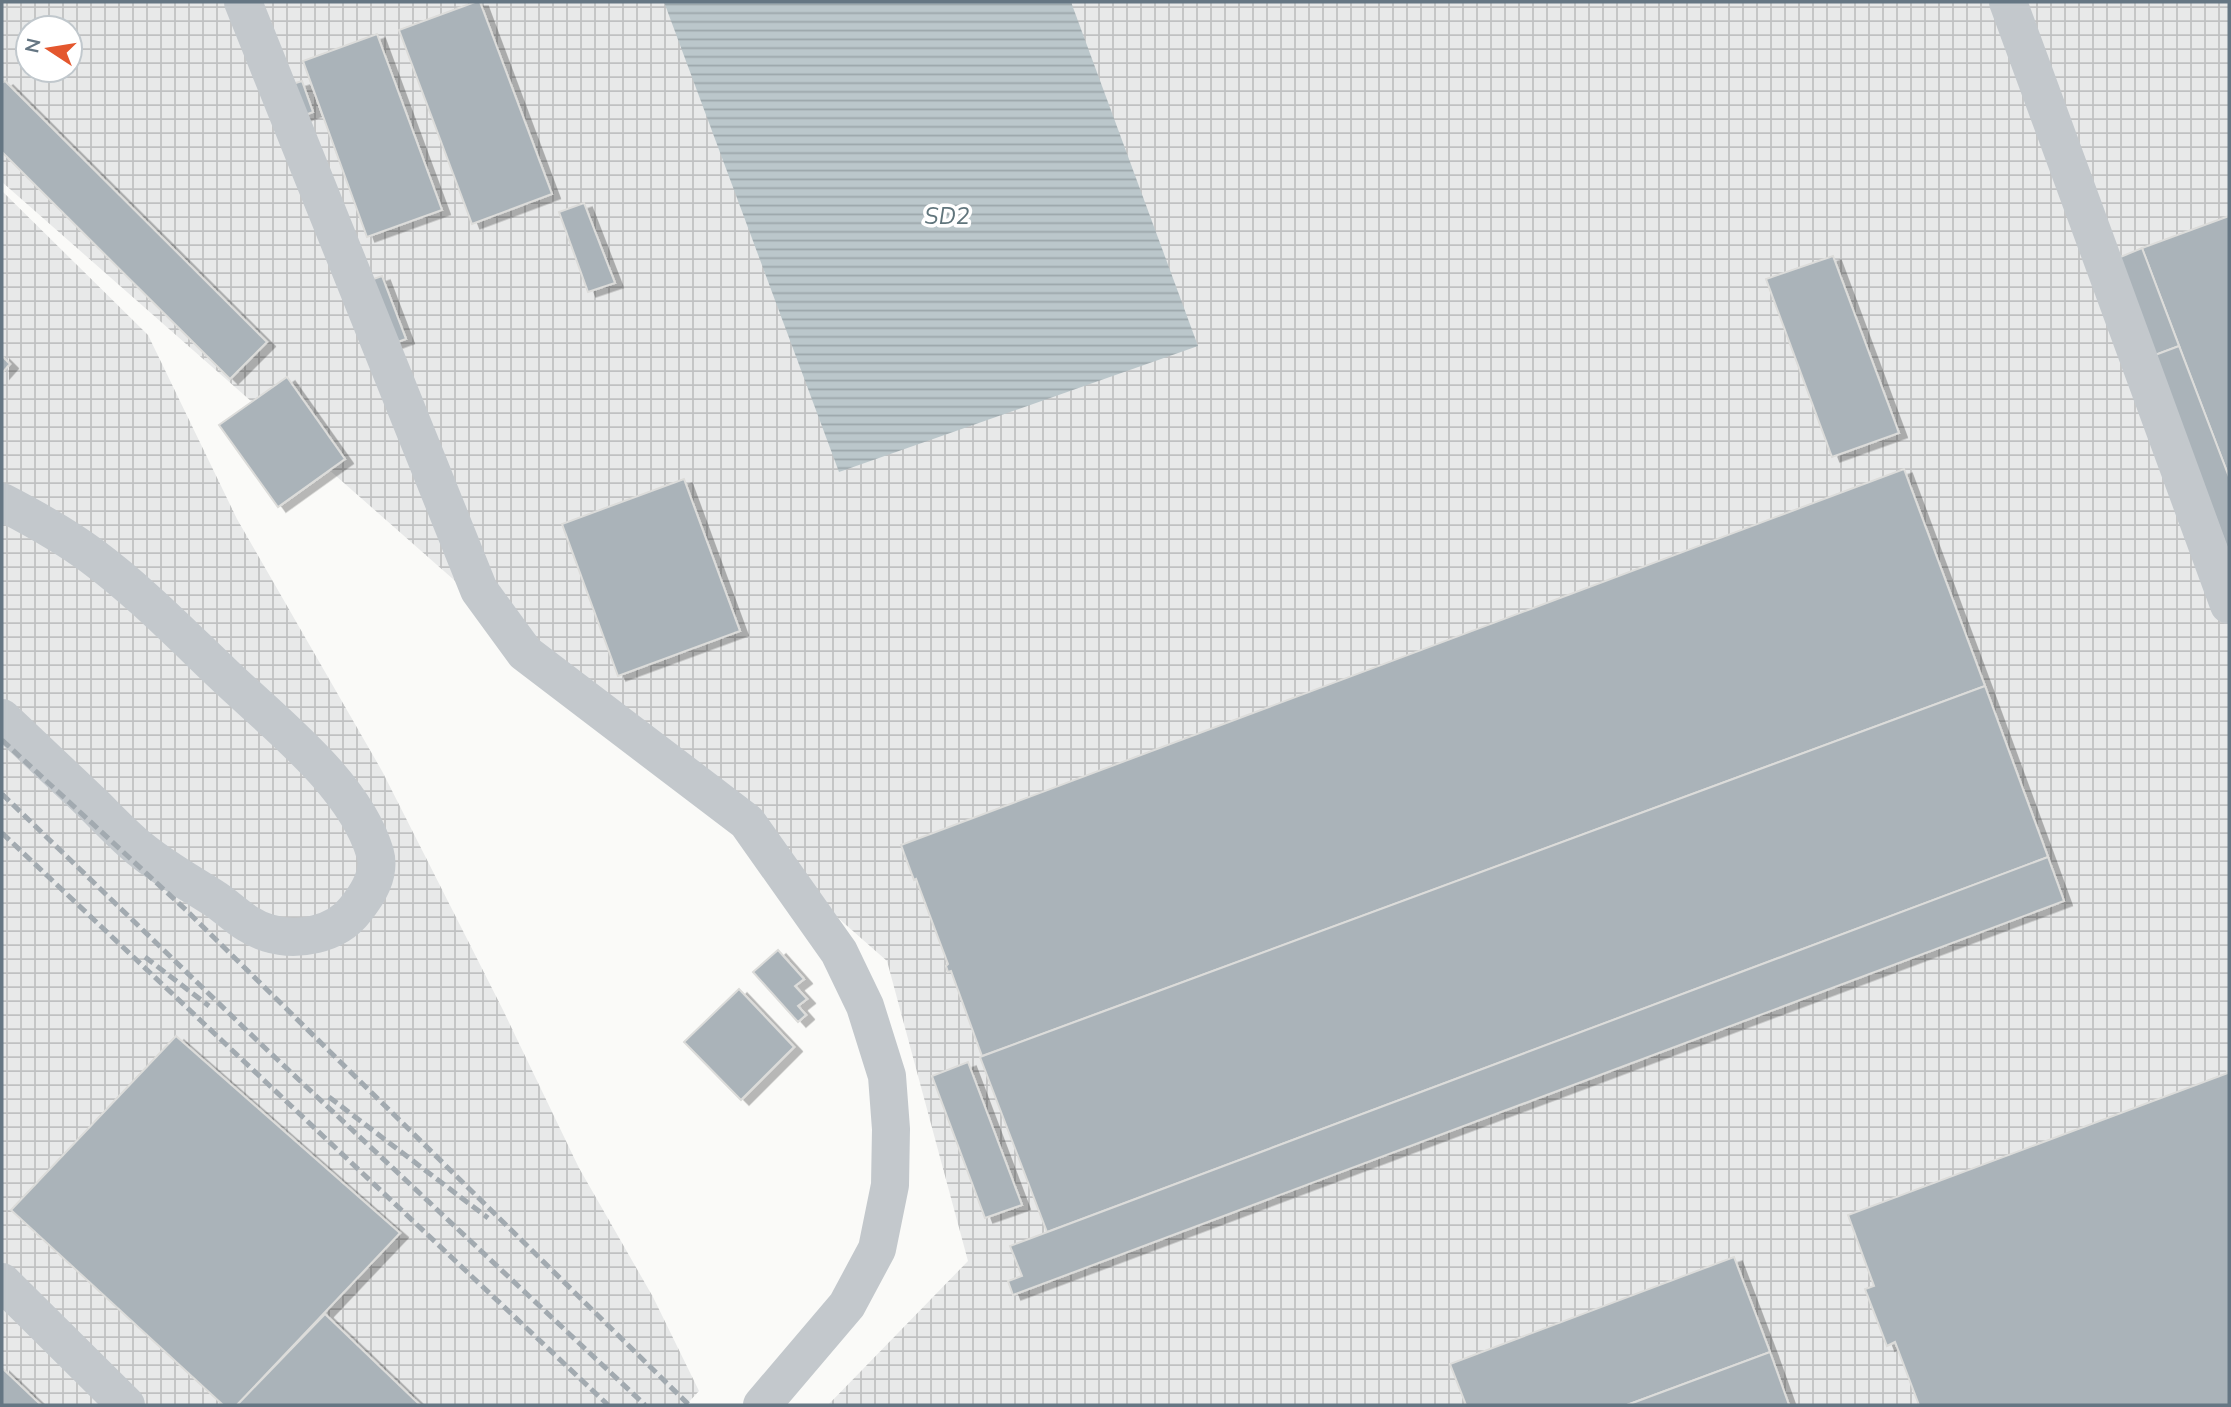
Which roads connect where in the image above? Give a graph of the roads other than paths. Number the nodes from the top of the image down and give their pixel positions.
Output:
1 (243, 2) edge
2 (2008, 2) edge
3 (2, 502) edge
4 (2229, 605) edge
5 (2, 718) edge
6 (2, 1282) edge
7 (767, 1400) edge
8 (126, 1405) edge

1 - 7 lane
2 - 4 lane
3 - 5 lane
6 - 8 lane

